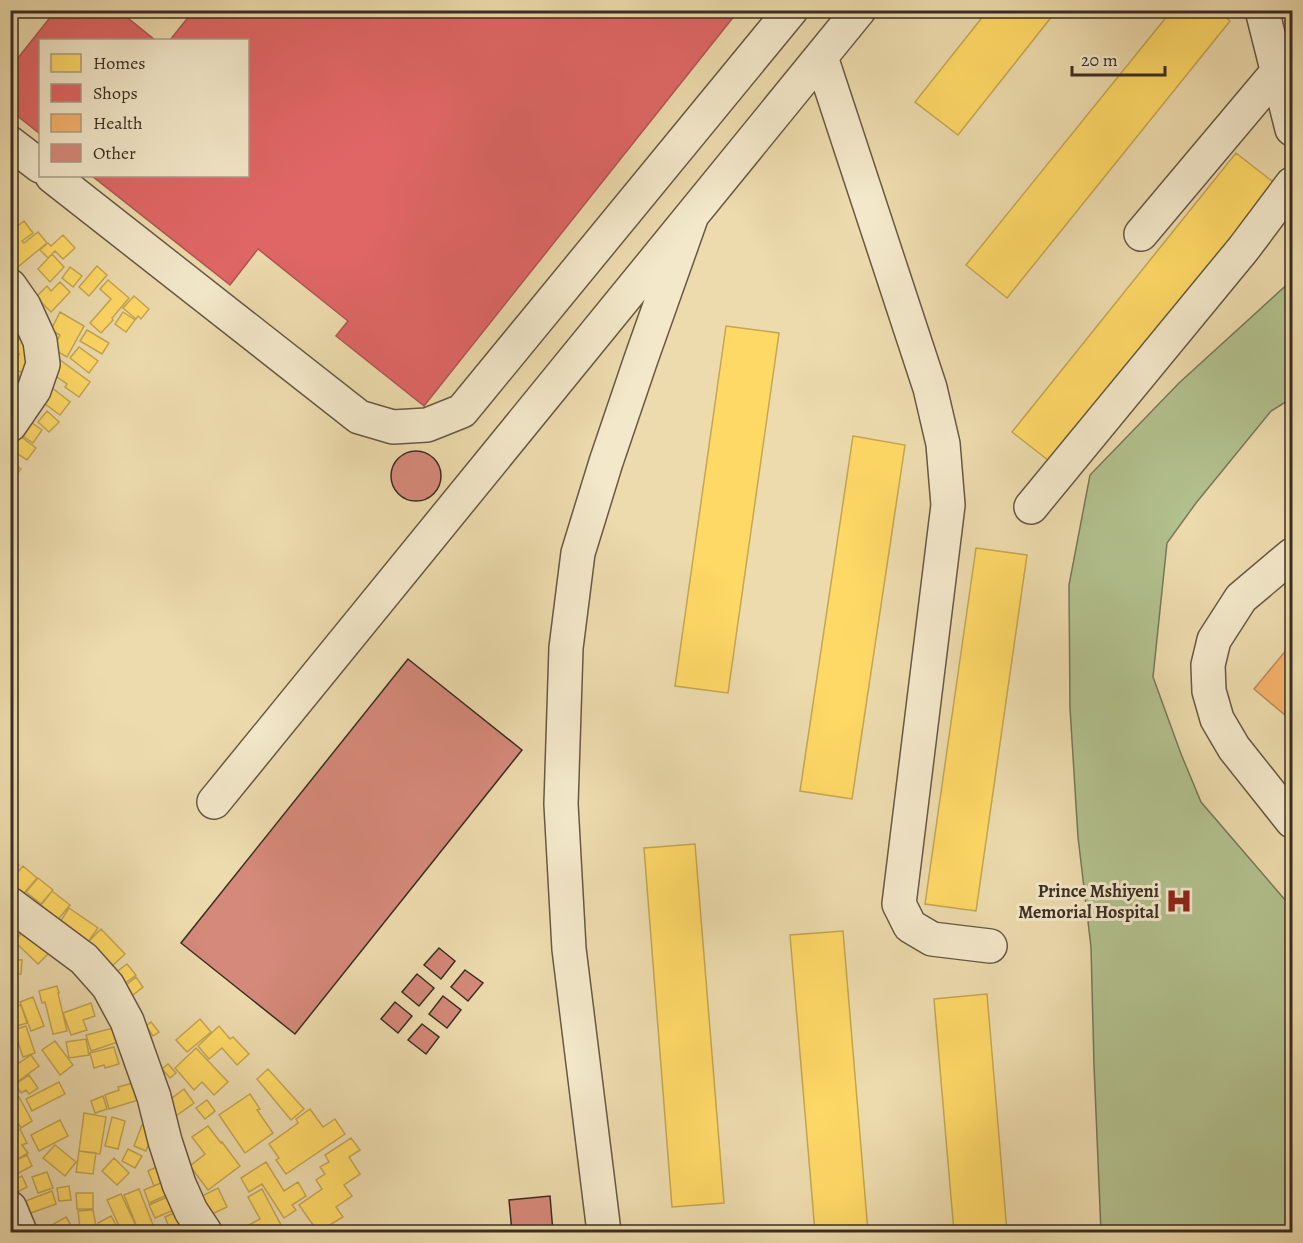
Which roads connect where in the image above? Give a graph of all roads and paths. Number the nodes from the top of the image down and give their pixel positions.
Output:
1 (790, 10) edge
2 (859, 10) edge
3 (1262, 10) edge
4 (821, 57) junction
5 (1278, 71) junction
6 (1293, 129) edge
7 (10, 143) edge
8 (39, 165) edge
9 (53, 177) edge
10 (1293, 184) edge
11 (691, 218) junction
12 (1141, 234) dead end
13 (10, 286) edge
14 (10, 425) edge
15 (1031, 507) dead end
16 (1293, 555) edge
17 (214, 802) dead end
18 (1293, 821) edge
19 (10, 904) edge
20 (990, 946) dead end
21 (10, 1208) edge
22 (20, 1233) edge
23 (205, 1233) edge
24 (604, 1233) edge

1 - 9 street
2 - 4 street
3 - 5 street
4 - 11 street
4 - 20 street
5 - 6 street
5 - 12 street
7 - 8 street
10 - 15 street
11 - 17 street
11 - 24 street
13 - 14 street
16 - 18 street
19 - 23 street
21 - 22 street

